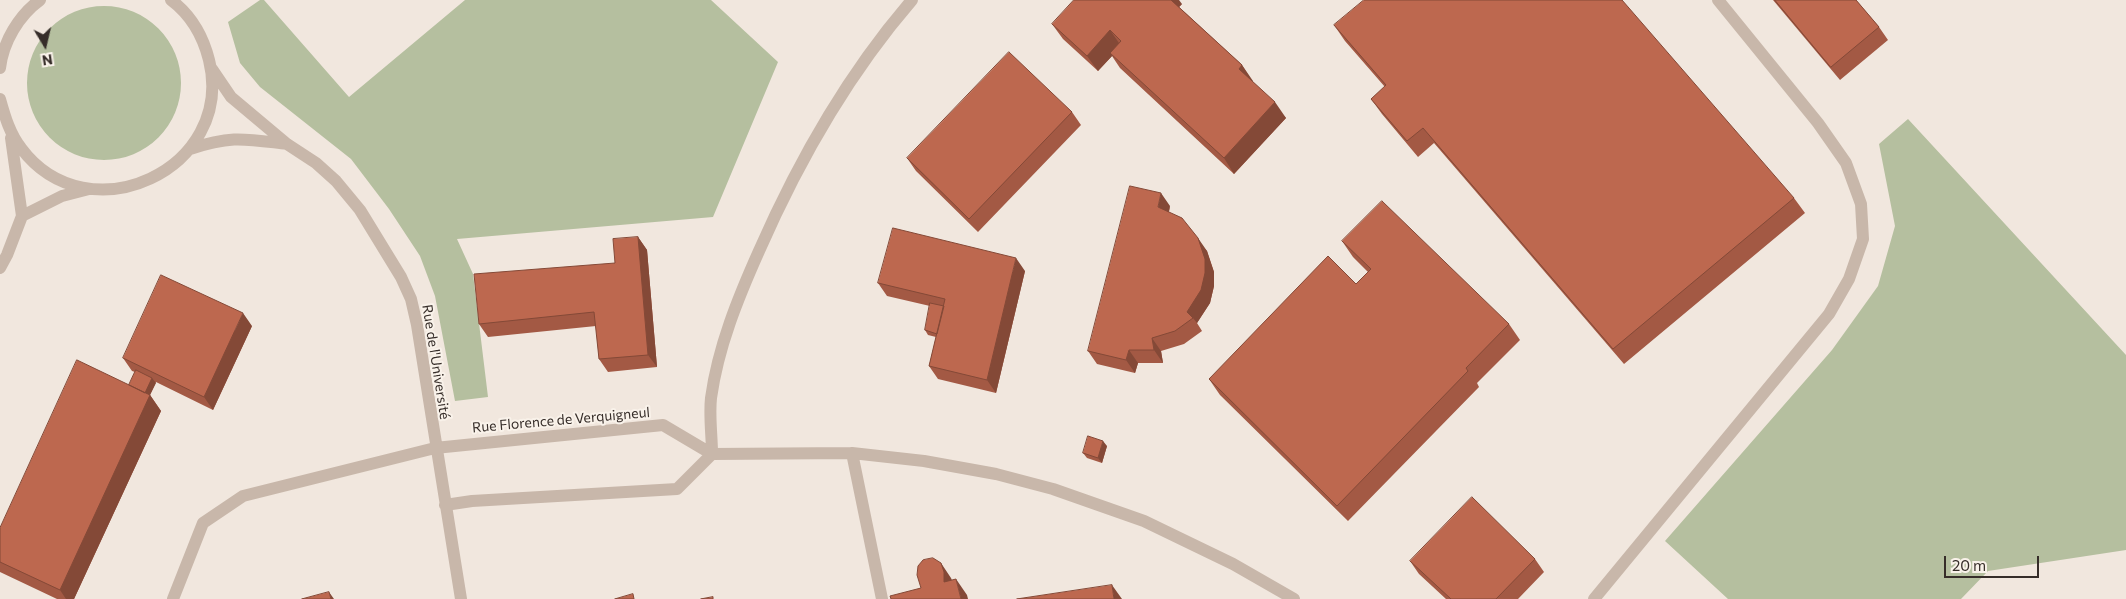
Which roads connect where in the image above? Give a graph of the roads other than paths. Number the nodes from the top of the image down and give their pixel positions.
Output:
1 (171, 0) edge
2 (912, 0) edge
3 (1718, 0) edge
4 (38, 1) edge
5 (0, 66) edge
6 (212, 69) junction
7 (0, 100) edge
8 (10, 131) junction
9 (287, 144) junction
10 (190, 148) junction
11 (90, 189) junction
12 (22, 216) junction
13 (0, 268) edge
14 (435, 448) junction
15 (852, 453) junction
16 (712, 454) junction
17 (445, 505) junction
18 (173, 599) edge
19 (461, 599) edge
20 (882, 599) edge
21 (1294, 599) edge
22 (1594, 599) edge

1 - 6 street
2 - 16 street
3 - 22 street
4 - 5 street
6 - 9 street, Rue de l'Université
6 - 10 street
7 - 8 street
8 - 11 street
8 - 12 street
9 - 10 street, Rue de l'Université
9 - 14 street, Rue de l'Université
10 - 11 street
11 - 12 street
12 - 13 street
14 - 16 street, Rue Florence de Verquigneul
14 - 17 street, Rue de l'Université
14 - 18 street, Rue Florence de Verquigneul
15 - 16 street
15 - 20 street
15 - 21 street
16 - 17 street
17 - 19 street, Rue de l'Université

